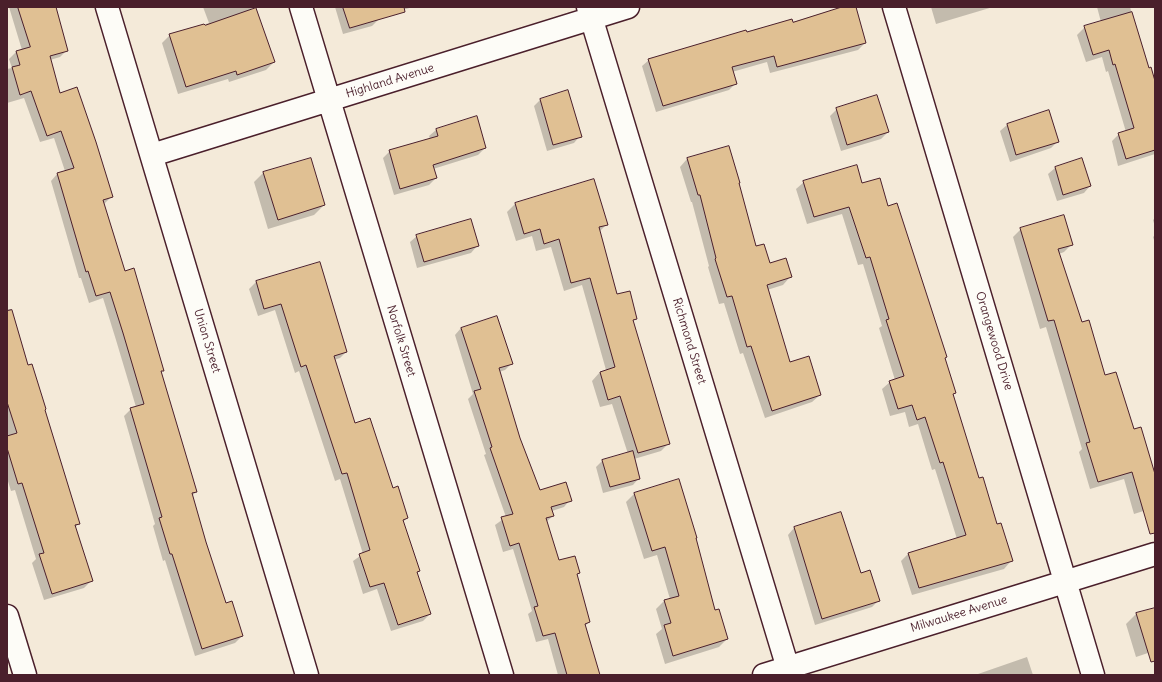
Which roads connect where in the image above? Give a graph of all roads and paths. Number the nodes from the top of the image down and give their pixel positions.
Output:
1 (108, 7) edge
2 (300, 7) edge
3 (628, 7) edge
4 (894, 7) edge
5 (590, 13) edge
6 (328, 101) junction
7 (152, 155) junction
8 (1155, 554) edge
9 (1066, 581) junction
10 (7, 616) edge
11 (789, 671) edge
12 (25, 675) edge
13 (307, 675) edge
14 (502, 675) edge
15 (764, 675) edge
16 (1094, 675) edge

1 - 7 street, Union Street
2 - 6 street, Norfolk Street
3 - 5 street, Highland Avenue
4 - 9 street, Orangewood Drive
5 - 6 street, Highland Avenue
5 - 11 street, Richmond Street
6 - 7 street, Highland Avenue
6 - 14 street, Norfolk Street
7 - 13 street, Union Street
8 - 9 street, Milwaukee Avenue
9 - 11 street, Milwaukee Avenue
9 - 16 street, Orangewood Drive
10 - 12 street
11 - 15 street, Milwaukee Avenue

